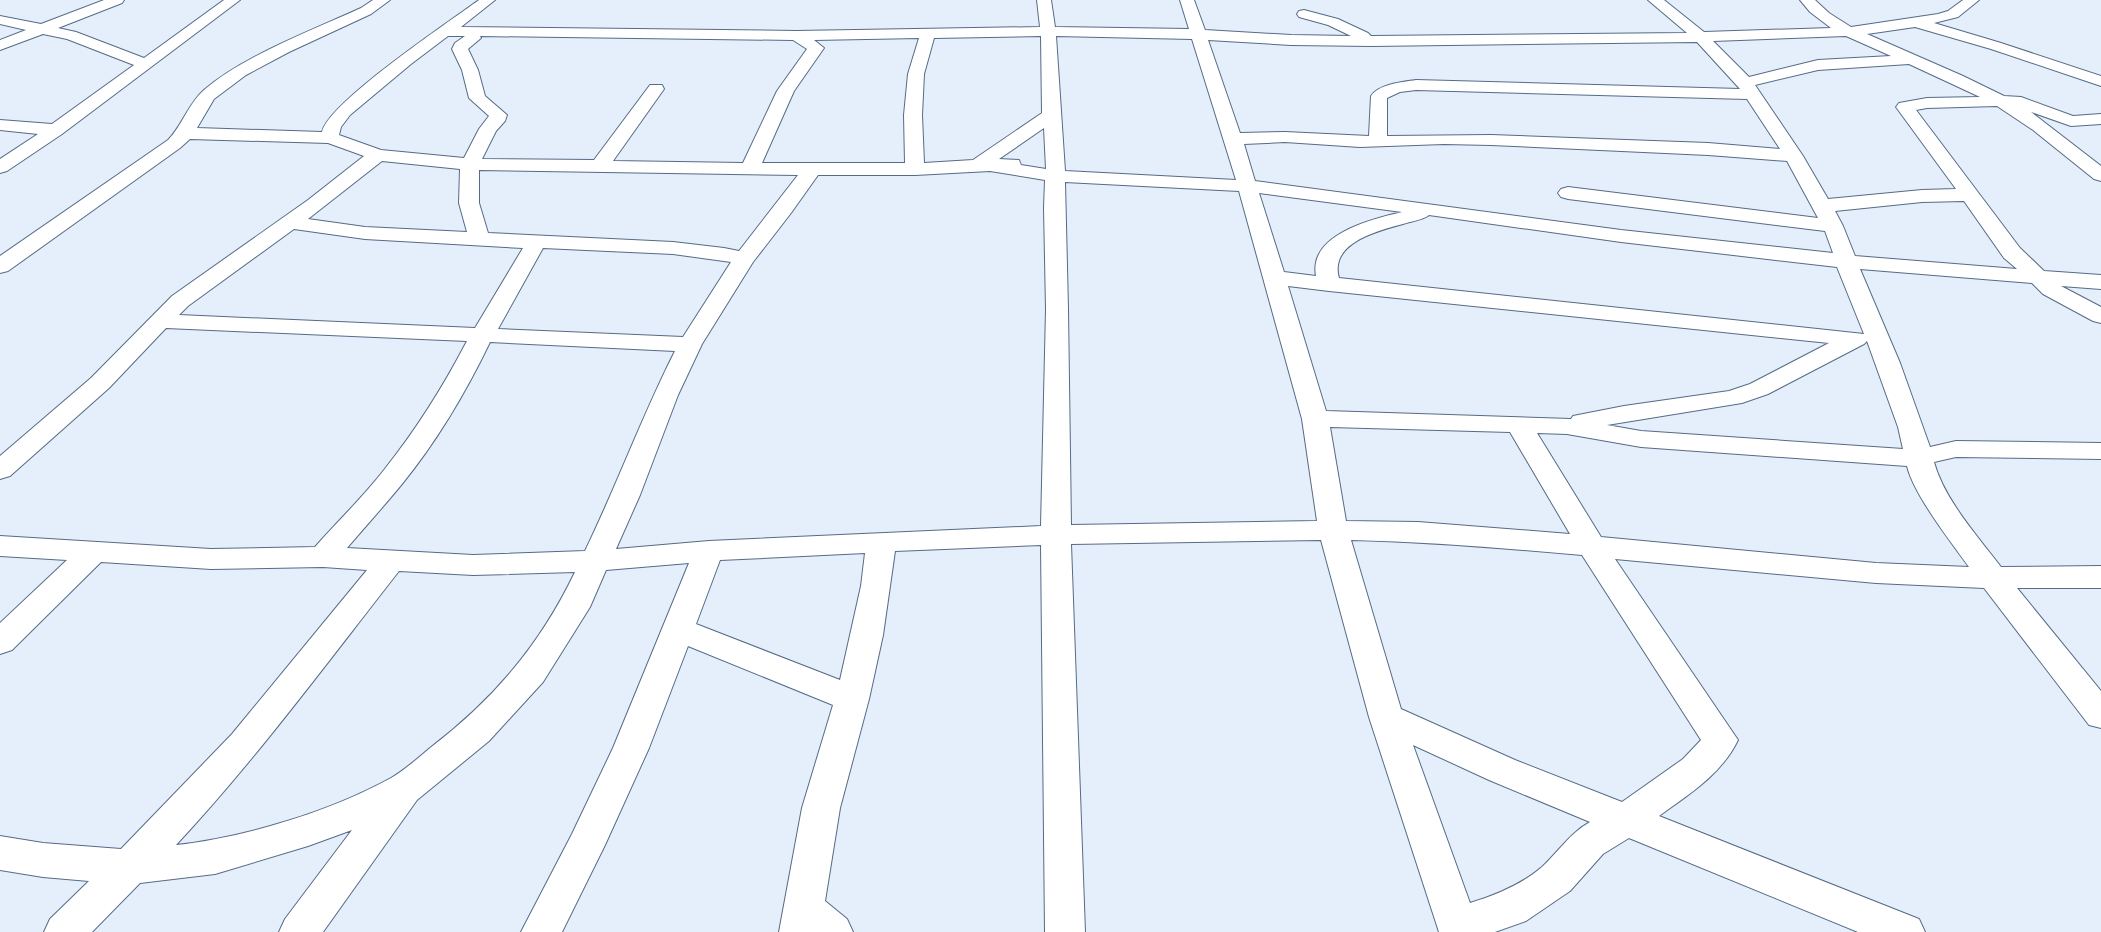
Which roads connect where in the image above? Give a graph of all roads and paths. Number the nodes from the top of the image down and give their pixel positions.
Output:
1 (117, 0) edge
2 (233, 0) edge
3 (383, 0) edge
4 (488, 0) edge
5 (1044, 0) edge
6 (1187, 0) edge
7 (1295, 0) edge
8 (1655, 0) edge
9 (1807, 0) edge
10 (1972, 0) edge
11 (1936, 6) dead end
12 (1304, 14) junction
13 (1953, 14) junction
14 (0, 20) edge
15 (1916, 23) junction
16 (474, 27) junction
17 (40, 29) junction
18 (1048, 31) junction
19 (1846, 32) junction
20 (928, 34) junction
21 (1197, 35) junction
22 (796, 36) junction
23 (1700, 37) junction
24 (1291, 40) junction
25 (1371, 41) junction
26 (0, 45) edge
27 (1911, 60) junction
28 (144, 64) junction
29 (2101, 81) edge
30 (656, 89) dead end
31 (1748, 89) junction
32 (2001, 101) junction
33 (1051, 115) junction
34 (2101, 119) edge
35 (0, 125) edge
36 (1230, 129) junction
37 (56, 130) junction
38 (185, 133) junction
39 (330, 138) junction
40 (1378, 141) junction
41 (378, 155) junction
42 (1794, 156) junction
43 (470, 164) junction
44 (985, 166) junction
45 (0, 167) edge
46 (599, 167) junction
47 (1056, 167) junction
48 (759, 169) junction
49 (812, 169) junction
50 (915, 169) junction
51 (2101, 175) edge
52 (1247, 186) junction
53 (797, 189) junction
54 (1568, 193) dead end
55 (1970, 195) junction
56 (1430, 211) junction
57 (1828, 216) junction
58 (289, 222) junction
59 (479, 240) junction
60 (536, 243) junction
61 (2012, 253) junction
62 (744, 259) junction
63 (1847, 262) junction
64 (0, 266) edge
65 (1976, 272) junction
66 (1274, 278) junction
67 (2037, 278) junction
68 (2101, 282) edge
69 (1329, 284) junction
70 (2101, 316) edge
71 (160, 321) junction
72 (482, 335) junction
73 (1867, 339) junction
74 (690, 344) junction
75 (1316, 419) junction
76 (1519, 424) junction
77 (1567, 426) junction
78 (1911, 427) junction
79 (1956, 449) junction
80 (2101, 452) edge
81 (1918, 458) junction
82 (0, 470) edge
83 (1333, 530) junction
84 (1056, 535) junction
85 (881, 542) junction
86 (0, 546) edge
87 (1592, 546) junction
88 (709, 551) junction
89 (94, 552) junction
90 (322, 557) junction
91 (391, 560) junction
92 (596, 561) junction
93 (1993, 578) junction
94 (2101, 578) edge
95 (679, 630) junction
96 (0, 642) edge
97 (852, 699) junction
98 (2101, 715) edge
99 (1386, 717) junction
100 (406, 788) junction
101 (1626, 820) junction
102 (0, 853) edge
103 (129, 867) junction
104 (801, 920) edge
105 (1459, 929) edge
106 (64, 932) edge
107 (299, 932) edge
108 (541, 932) edge
109 (833, 932) edge
110 (1065, 932) edge
111 (1905, 932) edge

1 - 17 street
2 - 28 street
3 - 38 street
4 - 16 street
5 - 18 street
6 - 21 street
7 - 12 street
8 - 23 street
9 - 19 street
10 - 13 street
11 - 13 street
12 - 24 street
12 - 25 street
13 - 15 street
14 - 17 street
15 - 19 street
15 - 29 street
16 - 22 street
16 - 39 street
16 - 43 street
17 - 26 street
17 - 28 street
18 - 20 street
18 - 21 street
18 - 33 street
19 - 23 street
19 - 27 street
20 - 22 street
20 - 50 street
21 - 24 street
21 - 36 street
22 - 48 street
23 - 25 street
23 - 31 street
24 - 25 street
27 - 31 street
27 - 32 street
28 - 37 street
30 - 46 street
31 - 40 street
31 - 42 street
32 - 34 street
32 - 51 street
32 - 55 street
33 - 44 street
33 - 47 street
35 - 37 street
36 - 40 street
36 - 52 street
37 - 45 street
38 - 39 street
38 - 64 street
39 - 41 street
40 - 42 street
41 - 43 street
41 - 58 street
42 - 57 street
43 - 46 street
43 - 59 street
44 - 47 street
44 - 50 street
46 - 48 street
47 - 52 street
47 - 84 street
48 - 49 street
48 - 53 street
49 - 50 street
49 - 53 street
52 - 56 street
52 - 66 street
53 - 62 street
54 - 57 street
55 - 57 street
55 - 61 street
56 - 63 street
56 - 69 street
57 - 63 street
58 - 59 street
58 - 71 street
59 - 60 street
60 - 62 street
60 - 72 street
61 - 65 street
61 - 67 street
62 - 74 street
63 - 65 street
63 - 73 street
65 - 67 street
66 - 69 street
66 - 75 street
67 - 68 street
67 - 70 street
69 - 73 street
71 - 72 street
71 - 82 street
72 - 74 street
72 - 90 street
73 - 77 street
73 - 78 street
74 - 92 street
75 - 76 street
75 - 83 street
76 - 77 street
76 - 87 street
77 - 81 street
78 - 79 street
78 - 81 street
79 - 80 street
79 - 81 street
81 - 93 street
83 - 84 street
83 - 87 street
83 - 99 street
84 - 85 street
84 - 110 street
85 - 88 street
85 - 97 street
86 - 89 street
87 - 93 street
87 - 101 street
88 - 92 street
88 - 95 street
89 - 90 street
89 - 96 street
90 - 91 street
91 - 92 street
91 - 103 street
92 - 100 street
93 - 94 street
93 - 98 street
95 - 97 street
95 - 108 street
97 - 104 street
99 - 101 street
99 - 105 street
100 - 103 street
100 - 107 street
101 - 105 street
101 - 111 street
102 - 103 street
103 - 106 street
104 - 109 street

